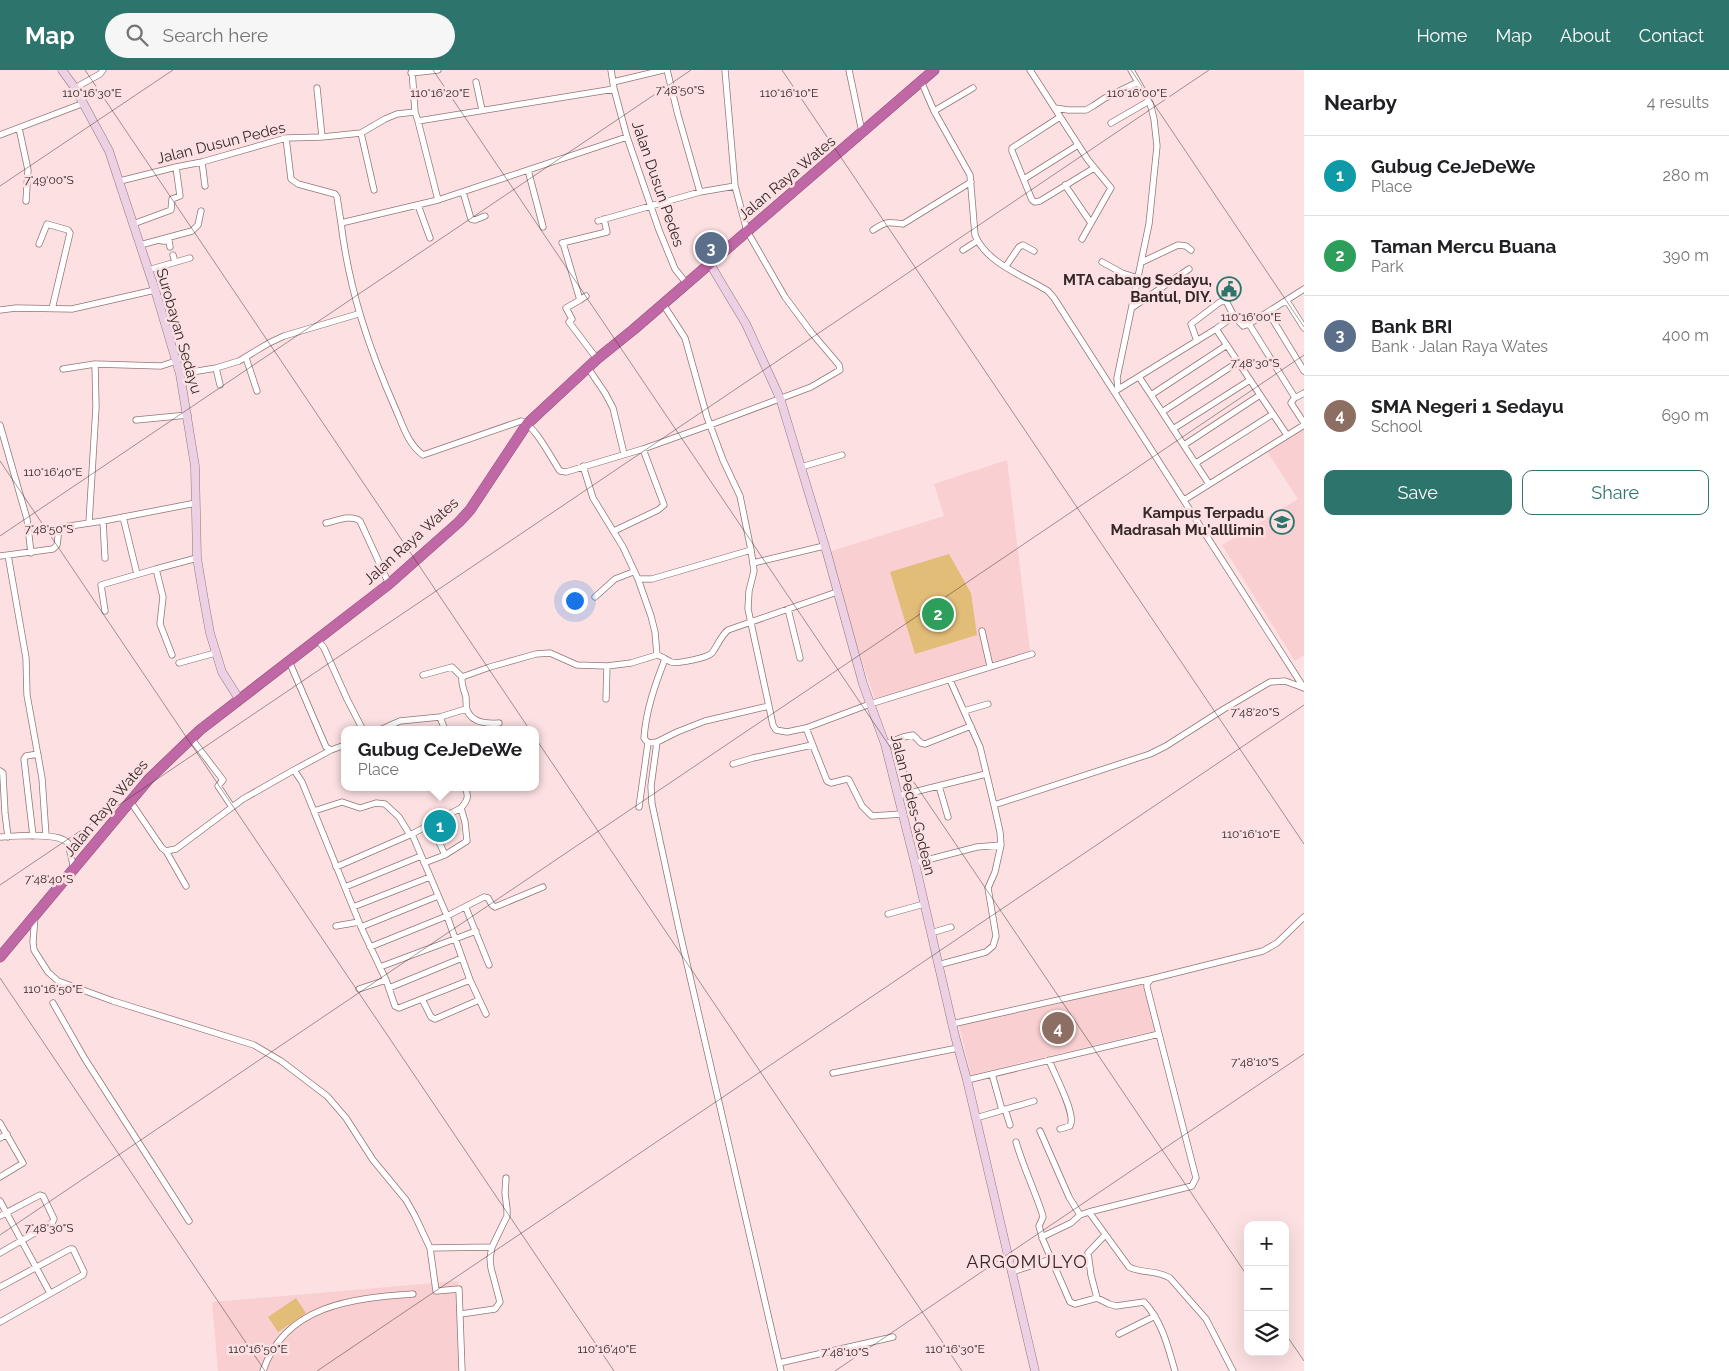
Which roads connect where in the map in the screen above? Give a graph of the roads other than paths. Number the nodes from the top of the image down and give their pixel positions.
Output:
1 (62, 70) edge
2 (104, 70) edge
3 (438, 70) edge
4 (611, 70) edge
5 (663, 70) edge
6 (667, 70) edge
7 (725, 70) edge
8 (849, 70) edge
9 (934, 70) edge
10 (1030, 70) edge
11 (1131, 70) edge
12 (412, 72) edge
13 (921, 81) junction
14 (476, 82) dead end
15 (613, 82) junction
16 (1138, 82) junction
17 (75, 88) junction
18 (317, 88) dead end
19 (973, 88) dead end
20 (614, 89) junction
21 (1149, 101) junction
22 (84, 103) junction
23 (1055, 108) junction
24 (482, 110) junction
25 (934, 110) junction
26 (415, 112) junction
27 (1060, 117) junction
28 (418, 121) junction
29 (1111, 123) dead end
30 (19, 128) junction
31 (862, 132) junction
32 (361, 133) junction
33 (0, 135) edge
34 (322, 137) junction
35 (627, 137) junction
36 (286, 138) junction
37 (1078, 145) junction
38 (202, 162) junction
39 (176, 167) junction
40 (1094, 168) junction
41 (528, 170) junction
42 (1024, 179) junction
43 (120, 182) junction
44 (971, 182) junction
45 (1066, 185) junction
46 (205, 186) dead end
47 (735, 186) junction
48 (374, 190) dead end
49 (463, 192) junction
50 (700, 192) junction
51 (438, 200) junction
52 (26, 201) dead end
53 (418, 205) junction
54 (651, 206) junction
55 (201, 211) dead end
56 (484, 216) dead end
57 (341, 223) junction
58 (1091, 223) junction
59 (133, 224) junction
60 (543, 227) dead end
61 (873, 230) dead end
62 (747, 231) junction
63 (430, 238) dead end
64 (1082, 239) dead end
65 (977, 240) junction
66 (39, 244) dead end
67 (140, 246) junction
68 (170, 247) dead end
69 (963, 250) dead end
70 (1191, 250) dead end
71 (1034, 251) dead end
72 (173, 255) dead end
73 (190, 258) dead end
74 (175, 262) junction
75 (1102, 262) dead end
76 (1142, 262) junction
77 (710, 264) junction
78 (1006, 266) junction
79 (1189, 269) dead end
80 (148, 270) junction
81 (1138, 278) junction
82 (686, 284) junction
83 (1304, 289) edge
84 (155, 290) junction
85 (1287, 300) junction
86 (663, 304) junction
87 (1133, 307) junction
88 (52, 309) junction
89 (0, 310) edge
90 (1268, 312) junction
91 (358, 314) junction
92 (1234, 316) junction
93 (1249, 324) junction
94 (1303, 324) edge
95 (1216, 330) junction
96 (1197, 341) junction
97 (1227, 345) junction
98 (246, 358) junction
99 (597, 359) junction
100 (176, 361) junction
101 (1238, 362) junction
102 (95, 364) junction
103 (216, 368) junction
104 (588, 368) junction
105 (63, 369) dead end
106 (1304, 371) edge
107 (180, 374) junction
108 (1140, 377) junction
109 (1250, 380) junction
110 (220, 385) dead end
111 (1116, 390) junction
112 (258, 391) dead end
113 (1304, 393) edge
114 (1151, 395) junction
115 (1260, 395) junction
116 (1295, 397) junction
117 (780, 398) junction
118 (1162, 412) junction
119 (1273, 414) junction
120 (188, 415) junction
121 (136, 420) dead end
122 (527, 424) junction
123 (1304, 424) edge
124 (0, 425) edge
125 (710, 425) junction
126 (1173, 429) junction
127 (1287, 435) junction
128 (1184, 445) junction
129 (3, 447) edge
130 (643, 449) junction
131 (624, 454) junction
132 (842, 454) dead end
133 (1196, 463) junction
134 (583, 466) junction
135 (801, 467) junction
136 (1209, 484) junction
137 (1184, 500) junction
138 (196, 503) junction
139 (123, 518) junction
140 (103, 521) junction
141 (89, 523) junction
142 (326, 523) dead end
143 (614, 531) junction
144 (824, 546) junction
145 (751, 550) junction
146 (30, 553) junction
147 (8, 555) junction
148 (0, 556) edge
149 (106, 558) dead end
150 (197, 558) junction
151 (753, 562) junction
152 (156, 569) junction
153 (633, 572) junction
154 (137, 574) junction
155 (638, 580) junction
156 (389, 584) junction
157 (836, 592) junction
158 (595, 597) dead end
159 (788, 609) junction
160 (105, 611) dead end
161 (751, 623) junction
162 (982, 631) dead end
163 (318, 640) junction
164 (215, 653) junction
165 (1032, 654) dead end
166 (172, 655) dead end
167 (657, 655) junction
168 (800, 658) dead end
169 (665, 659) junction
170 (289, 661) junction
171 (179, 663) dead end
172 (607, 666) junction
173 (990, 666) junction
174 (423, 675) dead end
175 (462, 677) junction
176 (950, 680) junction
177 (1304, 688) edge
178 (240, 699) junction
179 (606, 699) dead end
180 (870, 704) junction
181 (988, 704) dead end
182 (769, 706) junction
183 (466, 709) junction
184 (964, 711) junction
185 (440, 717) junction
186 (484, 723) junction
187 (499, 724) dead end
188 (361, 726) edge
189 (390, 726) edge
190 (443, 726) edge
191 (482, 726) edge
192 (971, 726) junction
193 (806, 728) junction
194 (191, 738) junction
195 (657, 742) junction
196 (648, 743) junction
197 (885, 744) junction
198 (812, 745) junction
199 (341, 747) edge
200 (332, 750) junction
201 (38, 754) junction
202 (733, 764) dead end
203 (294, 770) junction
204 (0, 771) edge
205 (986, 774) junction
206 (939, 786) junction
207 (466, 791) edge
208 (898, 796) junction
209 (130, 801) junction
210 (994, 804) junction
211 (232, 807) junction
212 (639, 807) dead end
213 (461, 808) junction
214 (314, 811) junction
215 (902, 814) junction
216 (948, 817) dead end
217 (430, 824) junction
218 (411, 835) junction
219 (33, 836) junction
220 (46, 836) junction
221 (0, 837) edge
222 (8, 837) junction
223 (1001, 845) junction
224 (166, 851) junction
225 (445, 854) junction
226 (421, 856) junction
227 (424, 863) junction
228 (915, 863) junction
229 (336, 867) junction
230 (74, 869) junction
231 (430, 877) junction
232 (186, 886) dead end
233 (345, 887) junction
234 (543, 887) dead end
235 (438, 896) junction
236 (924, 904) junction
237 (353, 907) junction
238 (466, 908) junction
239 (35, 914) junction
240 (888, 914) dead end
241 (447, 916) junction
242 (1304, 917) edge
243 (360, 925) junction
244 (336, 926) dead end
245 (951, 927) dead end
246 (476, 931) junction
247 (930, 933) junction
248 (455, 939) junction
249 (370, 947) junction
250 (0, 957) edge
251 (462, 958) junction
252 (489, 965) dead end
253 (938, 965) junction
254 (380, 967) junction
255 (1151, 979) junction
256 (386, 980) junction
257 (470, 980) junction
258 (389, 988) junction
259 (359, 989) dead end
260 (422, 999) junction
261 (479, 1000) junction
262 (53, 1003) dead end
263 (486, 1014) dead end
264 (952, 1024) junction
265 (1160, 1034) junction
266 (958, 1048) junction
267 (1049, 1060) junction
268 (833, 1074) dead end
269 (992, 1074) junction
270 (967, 1080) junction
271 (1034, 1101) dead end
272 (1004, 1110) junction
273 (976, 1118) junction
274 (0, 1123) edge
275 (1010, 1124) dead end
276 (1060, 1129) dead end
277 (1040, 1131) dead end
278 (7, 1134) junction
279 (0, 1138) edge
280 (1016, 1142) dead end
281 (0, 1177) edge
282 (506, 1178) dead end
283 (0, 1200) edge
284 (7, 1212) junction
285 (1089, 1212) junction
286 (1080, 1215) junction
287 (0, 1216) edge
288 (189, 1221) dead end
289 (1105, 1235) junction
290 (1042, 1238) junction
291 (22, 1241) junction
292 (492, 1247) junction
293 (430, 1248) junction
294 (0, 1253) edge
295 (1051, 1259) junction
296 (36, 1267) junction
297 (1012, 1272) junction
298 (0, 1288) edge
299 (50, 1293) junction
300 (413, 1294) dead end
301 (1097, 1298) junction
302 (460, 1314) junction
303 (1155, 1316) junction
304 (0, 1322) edge
305 (1119, 1334) dead end
306 (894, 1337) dead end
307 (779, 1363) junction
308 (263, 1371) edge
309 (462, 1371) edge
310 (781, 1371) edge
311 (1035, 1371) edge
312 (1175, 1371) edge
313 (1233, 1371) edge

1 - 17 street, Surobayan Sedayu
2 - 17 street
3 - 12 street
4 - 15 street, Jalan Dusun Pedes
5 - 15 street
6 - 50 street
7 - 47 street
8 - 31 street
9 - 13 highway, Jalan Raya Wates
10 - 23 street
11 - 16 street
12 - 26 street
13 - 25 street
13 - 31 highway, Jalan Raya Wates
14 - 24 street
15 - 20 street, Jalan Dusun Pedes
16 - 21 street
16 - 23 street
17 - 22 street, Surobayan Sedayu
18 - 34 street
19 - 25 street
20 - 24 street
20 - 35 street, Jalan Dusun Pedes
21 - 29 street
21 - 76 street
22 - 30 street
22 - 43 street, Surobayan Sedayu
23 - 27 street
24 - 28 street
25 - 44 street
26 - 28 street
26 - 32 street, Jalan Dusun Pedes
27 - 37 street
27 - 42 street
28 - 51 street
30 - 33 street
30 - 52 street
31 - 62 highway, Jalan Raya Wates
32 - 34 street, Jalan Dusun Pedes
32 - 48 street
34 - 36 street, Jalan Dusun Pedes
35 - 41 street
35 - 54 street, Jalan Dusun Pedes
36 - 38 street, Jalan Dusun Pedes
36 - 57 street
37 - 40 street
37 - 42 street
38 - 39 street, Jalan Dusun Pedes
38 - 46 street
39 - 43 street, Jalan Dusun Pedes
39 - 59 street
40 - 45 street
40 - 58 street
41 - 49 street
41 - 60 street
42 - 45 street
43 - 59 street, Surobayan Sedayu
44 - 61 street
44 - 65 street
45 - 58 street
47 - 50 street
47 - 62 street
49 - 51 street
49 - 56 street
50 - 54 street
51 - 53 street
53 - 57 street
53 - 63 street
54 - 82 street, Jalan Dusun Pedes
54 - 99 street
55 - 67 street
57 - 91 street
58 - 64 street
59 - 67 street, Surobayan Sedayu
62 - 77 highway, Jalan Raya Wates
62 - 117 street
65 - 69 street
65 - 78 street
66 - 88 street
67 - 68 street
67 - 80 street, Surobayan Sedayu
70 - 76 street
71 - 78 street
72 - 74 street
73 - 74 street
74 - 80 street
75 - 81 street
76 - 81 street
77 - 82 highway, Jalan Raya Wates
77 - 117 street, Jalan Pedes-Godean
78 - 111 street
79 - 87 street
80 - 84 street, Surobayan Sedayu
81 - 87 street
82 - 86 highway, Jalan Raya Wates
83 - 85 street
84 - 88 street
84 - 100 street, Surobayan Sedayu
85 - 90 street
85 - 94 street
86 - 99 highway, Jalan Raya Wates
86 - 125 street
87 - 111 street
88 - 89 street
90 - 93 street
90 - 106 street
91 - 98 street
91 - 122 street
92 - 93 street
92 - 95 street
92 - 96 street
93 - 116 street
95 - 96 street
95 - 97 street
96 - 108 street
97 - 101 street
97 - 114 street
98 - 103 street
98 - 112 street
99 - 104 highway, Jalan Raya Wates
100 - 102 street
100 - 107 street, Surobayan Sedayu
101 - 109 street
101 - 118 street
102 - 105 street
102 - 141 street
103 - 107 street
103 - 110 street
104 - 122 highway, Jalan Raya Wates
104 - 131 street
107 - 120 street, Surobayan Sedayu
108 - 111 street
108 - 114 street
109 - 115 street
109 - 126 street
111 - 137 street
113 - 116 street
114 - 118 street
115 - 119 street
115 - 128 street
116 - 123 street
117 - 125 street
117 - 135 street, Jalan Pedes-Godean
118 - 126 street
119 - 127 street
119 - 133 street
120 - 121 street
120 - 138 street, Surobayan Sedayu
122 - 134 street
122 - 156 highway, Jalan Raya Wates
123 - 127 street
124 - 129 street
125 - 130 street
125 - 145 street
126 - 128 street
127 - 136 street
128 - 133 street
129 - 146 street
130 - 131 street
130 - 143 street
131 - 134 street
132 - 135 street
133 - 136 street
134 - 143 street
135 - 144 street, Jalan Pedes-Godean
136 - 137 street
137 - 177 street
138 - 139 street
138 - 150 street, Surobayan Sedayu
139 - 140 street
139 - 154 street
140 - 141 street
140 - 149 street
141 - 146 street
142 - 156 street
143 - 153 street
144 - 151 street
144 - 157 street, Jalan Pedes-Godean
145 - 151 street
145 - 155 street
146 - 147 street
147 - 148 street
147 - 201 street
150 - 152 street
150 - 164 street, Surobayan Sedayu
151 - 161 street
152 - 154 street
152 - 166 street
153 - 155 street
153 - 158 street
154 - 160 street
155 - 167 street
156 - 163 highway, Jalan Raya Wates
157 - 159 street
157 - 180 street, Jalan Pedes-Godean
159 - 161 street
159 - 168 street
161 - 169 street
161 - 182 street
162 - 173 street
163 - 170 highway, Jalan Raya Wates
163 - 188 street
164 - 171 street
164 - 178 street, Surobayan Sedayu
165 - 173 street
167 - 169 street
167 - 172 street
169 - 196 street
170 - 178 highway, Jalan Raya Wates
170 - 200 street
172 - 175 street
172 - 179 street
173 - 176 street
174 - 175 street
175 - 183 street
176 - 180 street
176 - 184 street
177 - 210 street
178 - 194 highway, Jalan Raya Wates
180 - 193 street
180 - 197 street, Jalan Pedes-Godean
181 - 184 street
182 - 193 street
182 - 195 street
183 - 185 street
183 - 186 street
184 - 192 street
185 - 189 street
185 - 190 street
186 - 187 street
186 - 191 street
192 - 197 street
192 - 205 street
193 - 198 street
194 - 209 highway, Jalan Raya Wates
194 - 211 street
195 - 196 street
195 - 307 street
196 - 212 street
197 - 208 street, Jalan Pedes-Godean
198 - 202 street
198 - 215 street
199 - 200 street
200 - 203 street
201 - 219 street
201 - 220 street
203 - 211 street
203 - 214 street
204 - 222 street
205 - 206 street
205 - 210 street
206 - 208 street
206 - 216 street
207 - 213 street
208 - 215 street, Jalan Pedes-Godean
209 - 224 street
209 - 230 highway, Jalan Raya Wates
210 - 223 street
211 - 224 street
213 - 217 street
213 - 225 street
214 - 218 street
214 - 229 street
215 - 228 street, Jalan Pedes-Godean
217 - 218 street
217 - 225 street
218 - 226 street
218 - 229 street
219 - 220 street
219 - 222 street
220 - 230 street
221 - 222 street
223 - 228 street
223 - 253 street
224 - 232 street
225 - 227 street
226 - 227 street
226 - 233 street
227 - 231 street
228 - 236 street, Jalan Pedes-Godean
229 - 233 street
230 - 239 highway, Jalan Raya Wates
231 - 235 street
231 - 237 street
233 - 237 street
234 - 238 street
235 - 241 street
235 - 243 street
236 - 240 street
236 - 247 street, Jalan Pedes-Godean
237 - 243 street
238 - 241 street
238 - 246 street
239 - 250 highway, Jalan Raya Wates
239 - 293 street
241 - 248 street
241 - 249 street
242 - 255 street
243 - 244 street
243 - 249 street
245 - 247 street
246 - 248 street
246 - 252 street
247 - 253 street, Jalan Pedes-Godean
248 - 251 street
248 - 254 street
249 - 254 street
251 - 257 street
251 - 258 street
253 - 264 street, Jalan Pedes-Godean
254 - 256 street
255 - 264 street
255 - 265 street
256 - 258 street
256 - 259 street
257 - 260 street
257 - 261 street
258 - 260 street
260 - 261 street
261 - 263 street
262 - 288 street
264 - 266 street, Jalan Pedes-Godean
265 - 267 street
265 - 285 street
266 - 268 street
266 - 270 street, Jalan Pedes-Godean
267 - 269 street
267 - 276 street
269 - 270 street
269 - 272 street
270 - 273 street, Jalan Pedes-Godean
271 - 272 street
272 - 273 street
272 - 275 street
273 - 297 street, Jalan Pedes-Godean
274 - 278 street
277 - 286 street
278 - 279 street
278 - 281 street
280 - 290 street
282 - 292 street
283 - 284 street
284 - 287 street
284 - 291 street
284 - 291 street
285 - 286 street
285 - 289 street
286 - 290 street
289 - 301 street
289 - 313 street
290 - 295 street
291 - 294 street
291 - 296 street
292 - 293 street
292 - 302 street
293 - 302 street
295 - 297 street
295 - 301 street
296 - 298 street
296 - 299 street
296 - 299 street
297 - 311 street, Jalan Pedes-Godean
299 - 304 street
300 - 308 street
301 - 303 street
302 - 309 street
303 - 305 street
303 - 312 street
306 - 307 street
307 - 310 street

